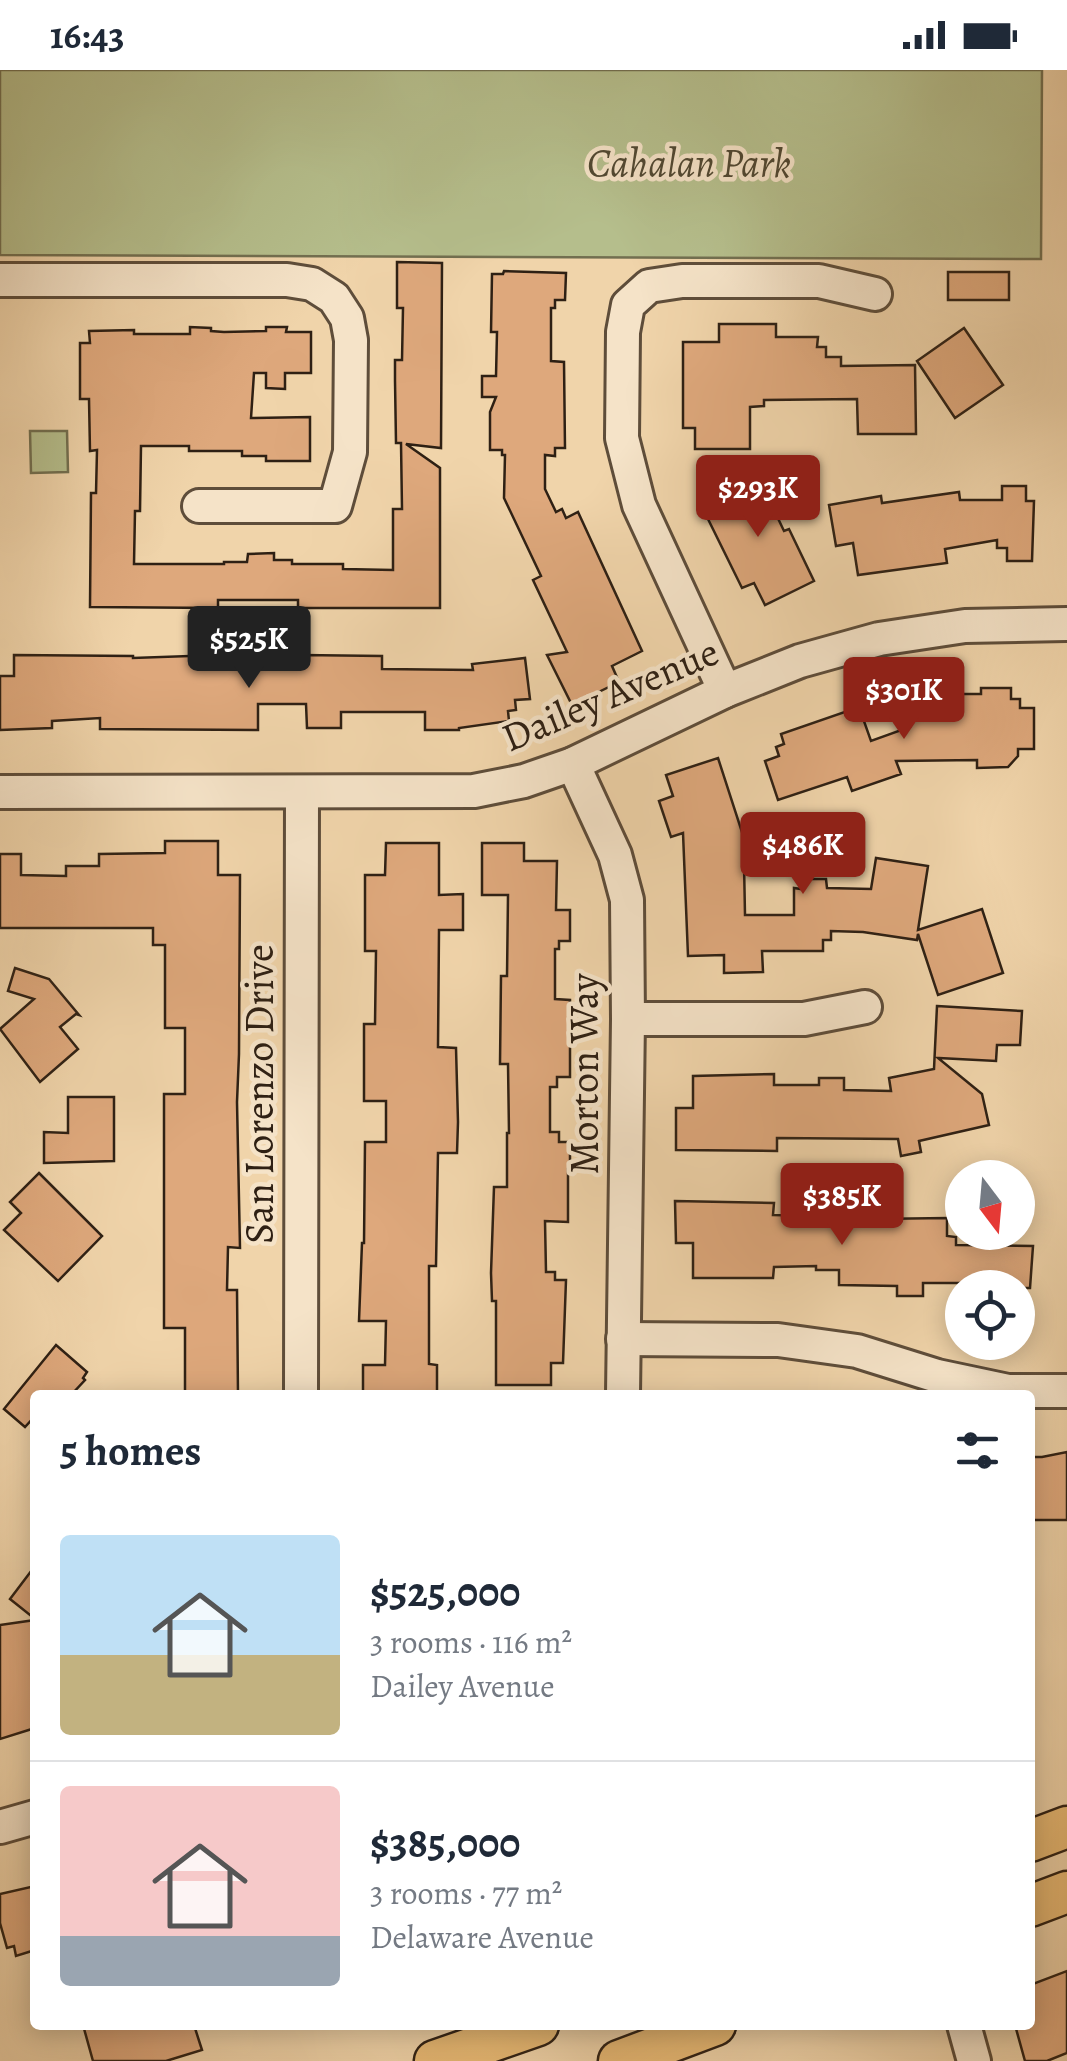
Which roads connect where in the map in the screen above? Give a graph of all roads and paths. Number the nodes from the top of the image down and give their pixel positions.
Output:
1 (0, 280) edge
2 (875, 294) dead end
3 (199, 506) dead end
4 (1067, 624) edge
5 (725, 690) junction
6 (573, 764) junction
7 (0, 792) edge
8 (302, 793) junction
9 (866, 1007) dead end
10 (628, 1019) junction
11 (623, 1339) junction
12 (301, 1390) edge
13 (623, 1390) edge
14 (1003, 1390) edge
15 (1035, 1391) edge
16 (1067, 1391) edge
17 (30, 1818) edge
18 (0, 1827) edge
19 (1067, 1827) edge
20 (1035, 1839) edge
21 (1067, 1892) edge
22 (1035, 1904) edge
23 (524, 2030) edge
24 (702, 2030) edge
25 (965, 2030) edge
26 (435, 2061) edge
27 (619, 2061) edge
28 (974, 2061) edge

1 - 3 street
2 - 5 street
4 - 5 street, Dailey Avenue
5 - 6 street, Dailey Avenue
6 - 8 street, Dailey Avenue
6 - 10 street, Morton Way
7 - 8 street, Dailey Avenue
8 - 12 street, San Lorenzo Drive
9 - 10 street
10 - 11 street, Morton Way
11 - 13 street, Morton Way
11 - 14 street
15 - 16 street
17 - 18 street
19 - 20 main road
21 - 22 main road
23 - 26 main road
24 - 27 main road
25 - 28 street

